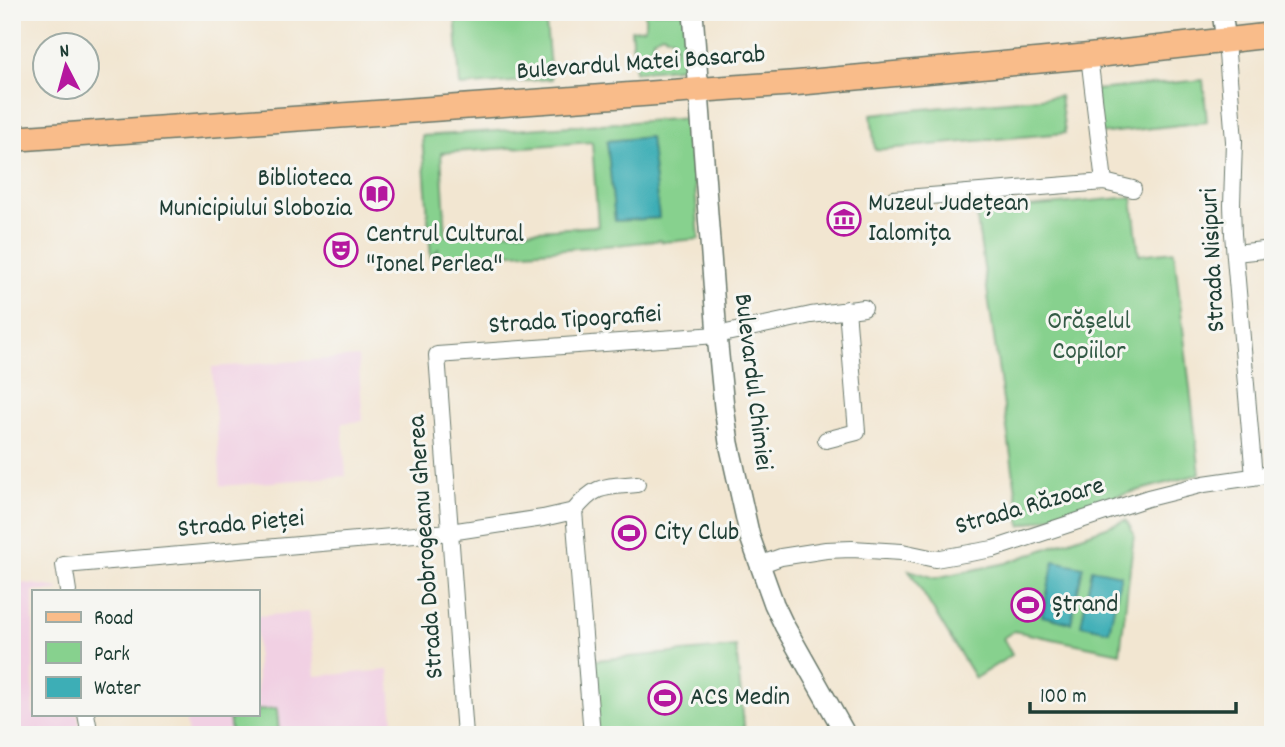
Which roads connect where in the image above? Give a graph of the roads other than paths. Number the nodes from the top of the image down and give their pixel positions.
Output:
1 (693, 12) edge
2 (1222, 12) edge
3 (1273, 35) edge
4 (1226, 40) junction
5 (1090, 56) junction
6 (699, 90) junction
7 (12, 139) edge
8 (1104, 182) junction
9 (1133, 189) dead end
10 (893, 200) dead end
11 (1273, 249) edge
12 (1235, 253) junction
13 (864, 308) dead end
14 (847, 309) junction
15 (717, 335) junction
16 (438, 355) joint
17 (826, 440) dead end
18 (1273, 474) edge
19 (1254, 477) junction
20 (637, 484) dead end
21 (574, 511) junction
22 (450, 532) junction
23 (759, 565) junction
24 (68, 590) edge
25 (86, 716) edge
26 (90, 735) edge
27 (465, 735) edge
28 (592, 735) edge
29 (846, 735) edge

1 - 6 street, Bulevardul Chimiei
2 - 4 street
3 - 4 main road, Bulevardul Matei Basarab
4 - 5 main road, Bulevardul Matei Basarab
4 - 12 street, Strada Nisipuri
5 - 6 main road, Bulevardul Matei Basarab
5 - 8 street
6 - 7 main road, Bulevardul Matei Basarab
6 - 15 street, Bulevardul Chimiei
8 - 9 street
8 - 10 street
11 - 12 street
12 - 19 street, Strada Nisipuri
13 - 14 street, Strada Tipografiei
14 - 15 street, Strada Tipografiei
14 - 17 street
15 - 16 street, Strada Tipografiei
15 - 23 street, Bulevardul Chimiei
16 - 22 street, Strada Dobrogeanu Gherea
18 - 19 street, Strada Răzoare
19 - 23 street, Strada Răzoare
20 - 21 street
21 - 22 street
21 - 28 street
22 - 24 street, Strada Pieței
22 - 27 street, Strada Dobrogeanu Gherea
23 - 29 street, Bulevardul Chimiei
25 - 26 street

